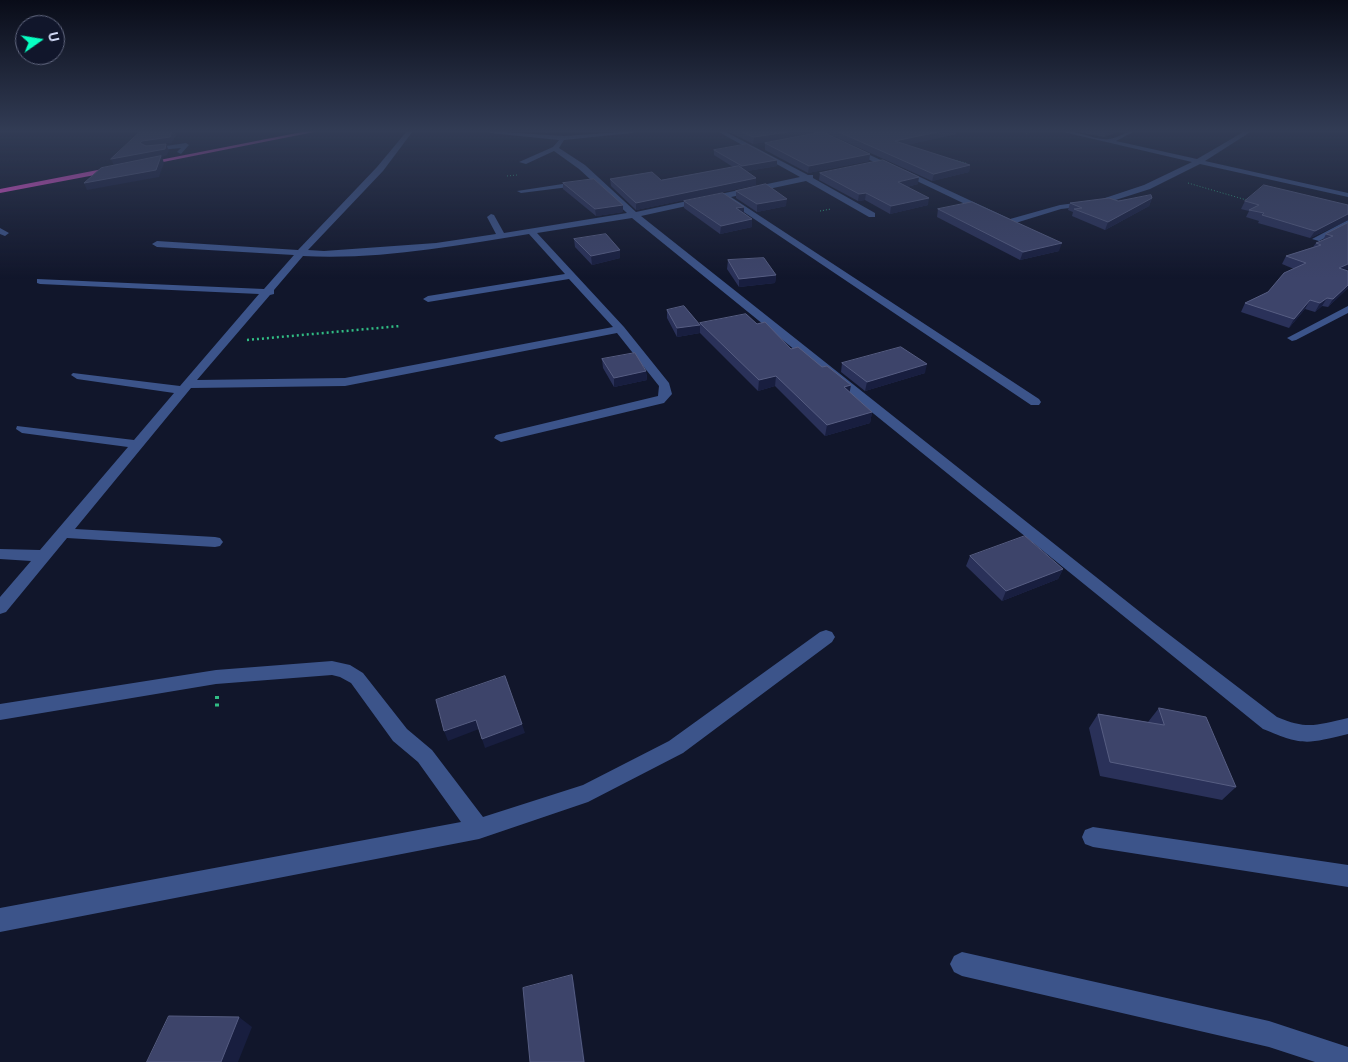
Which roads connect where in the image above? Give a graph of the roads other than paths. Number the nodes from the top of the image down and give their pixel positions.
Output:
1 (28, 181) edge
2 (50, 181) edge
3 (369, 181) edge
4 (596, 181) joint
5 (794, 181) edge
6 (817, 181) edge
7 (920, 181) edge
8 (1162, 181) edge
9 (1279, 181) edge
10 (0, 185) edge
11 (0, 191) edge
12 (521, 191) dead end
13 (723, 195) junction
14 (1348, 195) edge
15 (634, 215) junction
16 (872, 215) dead end
17 (491, 217) dead end
18 (1348, 223) edge
19 (531, 231) junction
20 (1330, 232) junction
21 (502, 236) junction
22 (1348, 237) edge
23 (1316, 238) edge
24 (157, 244) dead end
25 (301, 252) junction
26 (571, 276) junction
27 (40, 281) dead end
28 (270, 292) junction
29 (428, 299) dead end
30 (1348, 309) edge
31 (620, 330) junction
32 (1292, 338) dead end
33 (77, 375) dead end
34 (185, 387) junction
35 (1035, 402) dead end
36 (22, 429) dead end
37 (501, 438) dead end
38 (137, 444) junction
39 (64, 533) junction
40 (215, 542) dead end
41 (0, 554) edge
42 (45, 556) junction
43 (0, 608) edge
44 (826, 637) dead end
45 (0, 712) edge
46 (1348, 726) edge
47 (480, 829) junction
48 (1093, 838) dead end
49 (1348, 876) edge
50 (0, 920) edge
51 (962, 964) dead end
52 (1348, 1060) edge

1 - 10 highway
2 - 11 highway
3 - 25 street
4 - 12 street
4 - 15 street
5 - 13 street
6 - 16 street
7 - 8 street
9 - 14 street
13 - 15 street
13 - 35 street
15 - 19 street
15 - 46 street
17 - 21 street
18 - 20 street
19 - 21 street
19 - 26 street
20 - 22 street
20 - 23 street
21 - 25 street
24 - 25 street
25 - 28 street
26 - 29 street
26 - 31 street
27 - 28 street
28 - 34 street
30 - 32 street
31 - 34 street
31 - 37 street
33 - 34 street
34 - 38 street
36 - 38 street
38 - 39 street
39 - 40 street
39 - 42 street
41 - 42 street
42 - 43 street
44 - 47 street
45 - 47 street
47 - 50 street
48 - 49 street
51 - 52 street

